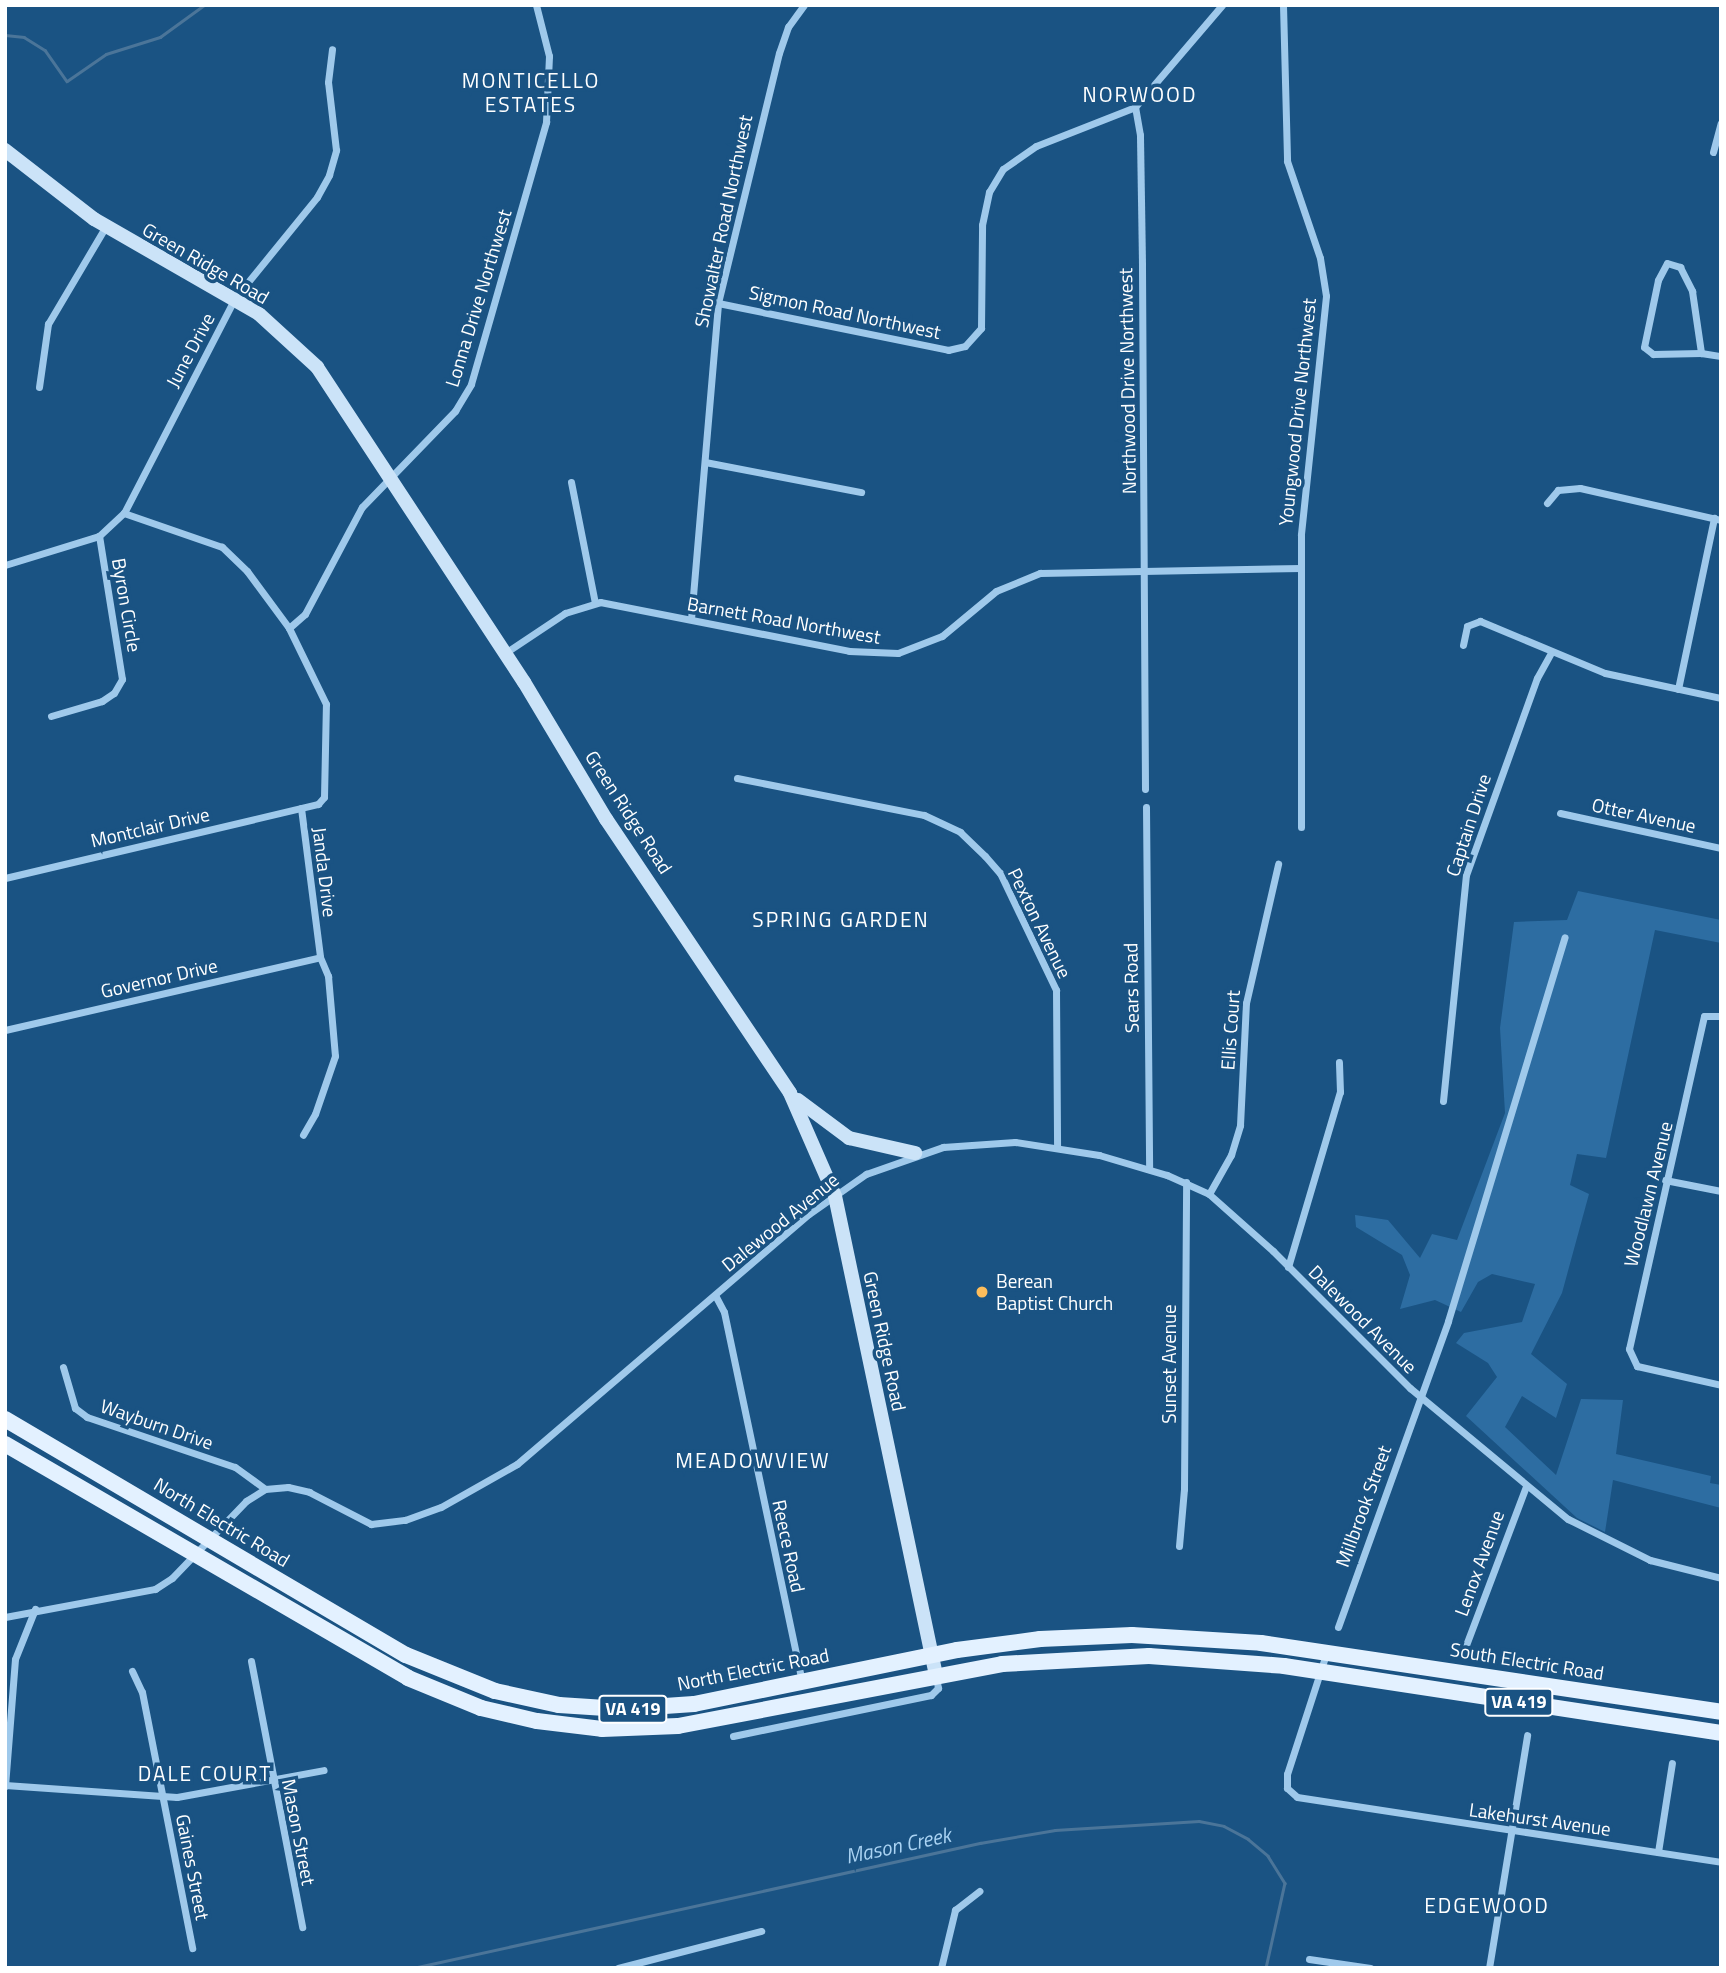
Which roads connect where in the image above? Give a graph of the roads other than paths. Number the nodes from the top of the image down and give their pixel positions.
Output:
1 (536, 5) edge
2 (804, 5) edge
3 (1222, 5) edge
4 (1283, 5) edge
5 (332, 49) dead end
6 (1135, 107) junction
7 (1721, 123) edge
8 (5, 150) edge
9 (1713, 152) dead end
10 (106, 226) junction
11 (235, 298) junction
12 (718, 303) junction
13 (1701, 354) junction
14 (1721, 356) edge
15 (39, 387) dead end
16 (705, 462) junction
17 (392, 479) junction
18 (571, 482) dead end
19 (861, 492) dead end
20 (1546, 502) dead end
21 (124, 513) junction
22 (1718, 519) edge
23 (99, 536) junction
24 (5, 565) edge
25 (1301, 568) junction
26 (1145, 569) junction
27 (595, 603) junction
28 (691, 619) junction
29 (289, 628) junction
30 (1463, 645) dead end
31 (505, 653) junction
32 (1551, 653) junction
33 (1678, 689) junction
34 (1721, 698) edge
35 (51, 716) dead end
36 (737, 778) dead end
37 (1145, 789) dead end
38 (1146, 807) dead end
39 (301, 808) junction
40 (1560, 813) dead end
41 (1301, 827) dead end
42 (1721, 848) edge
43 (1278, 864) dead end
44 (5, 878) edge
45 (1565, 937) dead end
46 (320, 957) junction
47 (1721, 1016) edge
48 (5, 1030) edge
49 (1339, 1062) dead end
50 (790, 1093) junction
51 (1443, 1101) dead end
52 (303, 1135) dead end
53 (1057, 1147) junction
54 (915, 1153) junction
55 (1149, 1169) junction
56 (1665, 1180) junction
57 (1186, 1182) junction
58 (1721, 1191) edge
59 (1209, 1194) junction
60 (835, 1196) junction
61 (1288, 1267) junction
62 (715, 1295) junction
63 (63, 1367) dead end
64 (1721, 1385) edge
65 (1420, 1396) junction
66 (5, 1419) edge
67 (5, 1444) edge
68 (1527, 1486) junction
69 (265, 1489) junction
70 (208, 1538) junction
71 (1179, 1546) dead end
72 (194, 1552) junction
73 (1721, 1578) edge
74 (36, 1609) junction
75 (5, 1617) edge
76 (1338, 1627) dead end
77 (1327, 1653) junction
78 (1463, 1653) dead end
79 (932, 1655) junction
80 (251, 1661) dead end
81 (132, 1671) dead end
82 (1318, 1671) junction
83 (936, 1675) junction
84 (802, 1682) junction
85 (804, 1701) junction
86 (1721, 1712) edge
87 (808, 1721) junction
88 (1721, 1732) edge
89 (1527, 1735) dead end
90 (733, 1737) dead end
91 (1672, 1763) dead end
92 (324, 1770) dead end
93 (273, 1780) junction
94 (5, 1786) edge
95 (163, 1796) junction
96 (1514, 1830) junction
97 (1658, 1852) junction
98 (1721, 1861) edge
99 (979, 1891) dead end
100 (302, 1927) dead end
101 (761, 1931) dead end
102 (192, 1948) dead end
103 (1309, 1959) dead end
104 (618, 1968) edge
105 (941, 1968) edge
106 (1370, 1968) edge
107 (1489, 1968) edge

1 - 17 street, Lonna Drive Northwest
2 - 12 street, Showalter Road Northwest
3 - 6 street
4 - 25 street, Youngwood Drive Northwest
5 - 11 street, June Drive
6 - 12 street, Sigmon Road Northwest
6 - 26 street, Northwood Drive Northwest
7 - 9 street
8 - 10 street, Green Ridge Road
10 - 11 street, Green Ridge Road
10 - 15 street
11 - 17 street, Green Ridge Road
11 - 21 street, June Drive
12 - 16 street, Showalter Road Northwest
13 - 13 street
13 - 14 street
16 - 19 street
16 - 28 street, Showalter Road Northwest
17 - 29 street, Lonna Drive Northwest
17 - 31 street, Green Ridge Road
18 - 27 street
20 - 22 street
21 - 23 street, June Drive
21 - 29 street, Janda Drive
22 - 33 street
23 - 24 street, June Drive
23 - 35 street, Byron Circle
25 - 26 street, Barnett Road Northwest
25 - 41 street, Youngwood Drive Northwest
26 - 28 street, Barnett Road Northwest
26 - 37 street, Northwood Drive Northwest
27 - 28 street, Barnett Road Northwest
27 - 31 street, Barnett Road Northwest
29 - 39 street, Janda Drive
30 - 32 street
31 - 50 street, Green Ridge Road
32 - 33 street
32 - 51 street, Captain Drive
33 - 34 street
36 - 53 street, Pexton Avenue
38 - 55 street, Sears Road
39 - 44 street, Montclair Drive
39 - 46 street, Janda Drive
40 - 42 street, Otter Avenue
43 - 59 street, Ellis Court
45 - 65 street, Millbrook Street
46 - 48 street, Governor Drive
46 - 52 street, Janda Drive
47 - 56 street, Woodlawn Avenue
49 - 61 street
50 - 54 street
50 - 60 street, Green Ridge Road
53 - 54 street, Dalewood Avenue
53 - 55 street, Dalewood Avenue
54 - 60 street, Dalewood Avenue
55 - 57 street, Dalewood Avenue
56 - 58 street
56 - 64 street, Woodlawn Avenue
57 - 59 street, Dalewood Avenue
57 - 71 street, Sunset Avenue
59 - 61 street, Dalewood Avenue
60 - 62 street, Dalewood Avenue
60 - 79 street, Green Ridge Road
61 - 65 street, Dalewood Avenue
62 - 69 street, Dalewood Avenue
62 - 84 street, Reece Road
63 - 69 street, Wayburn Drive
65 - 68 street, Dalewood Avenue
65 - 76 street, Millbrook Street
66 - 70 main road, North Electric Road / VA 419
67 - 72 main road, North Electric Road / VA 419
68 - 73 street, Dalewood Avenue
68 - 78 street, Lenox Avenue
69 - 70 street
70 - 72 street
70 - 84 main road, North Electric Road / VA 419
72 - 74 street
72 - 85 main road, North Electric Road / VA 419
74 - 75 street
74 - 94 street
77 - 79 main road, North Electric Road / VA 419
77 - 82 street
77 - 86 main road, South Electric Road / VA 419
79 - 83 street, Green Ridge Road
79 - 84 main road, North Electric Road / VA 419
80 - 93 street, Mason Street
81 - 95 street, Gaines Street
82 - 83 main road, North Electric Road / VA 419
82 - 88 main road, VA 419
82 - 96 street, Lakehurst Avenue
83 - 85 main road, North Electric Road / VA 419
83 - 87 street
85 - 87 street
87 - 90 street
89 - 96 street
91 - 97 street
92 - 93 street
93 - 95 street
93 - 100 street, Mason Street
94 - 95 street
95 - 102 street, Gaines Street
96 - 97 street, Lakehurst Avenue
96 - 107 street
97 - 98 street, Lakehurst Avenue
99 - 105 street
101 - 104 street
103 - 106 street

